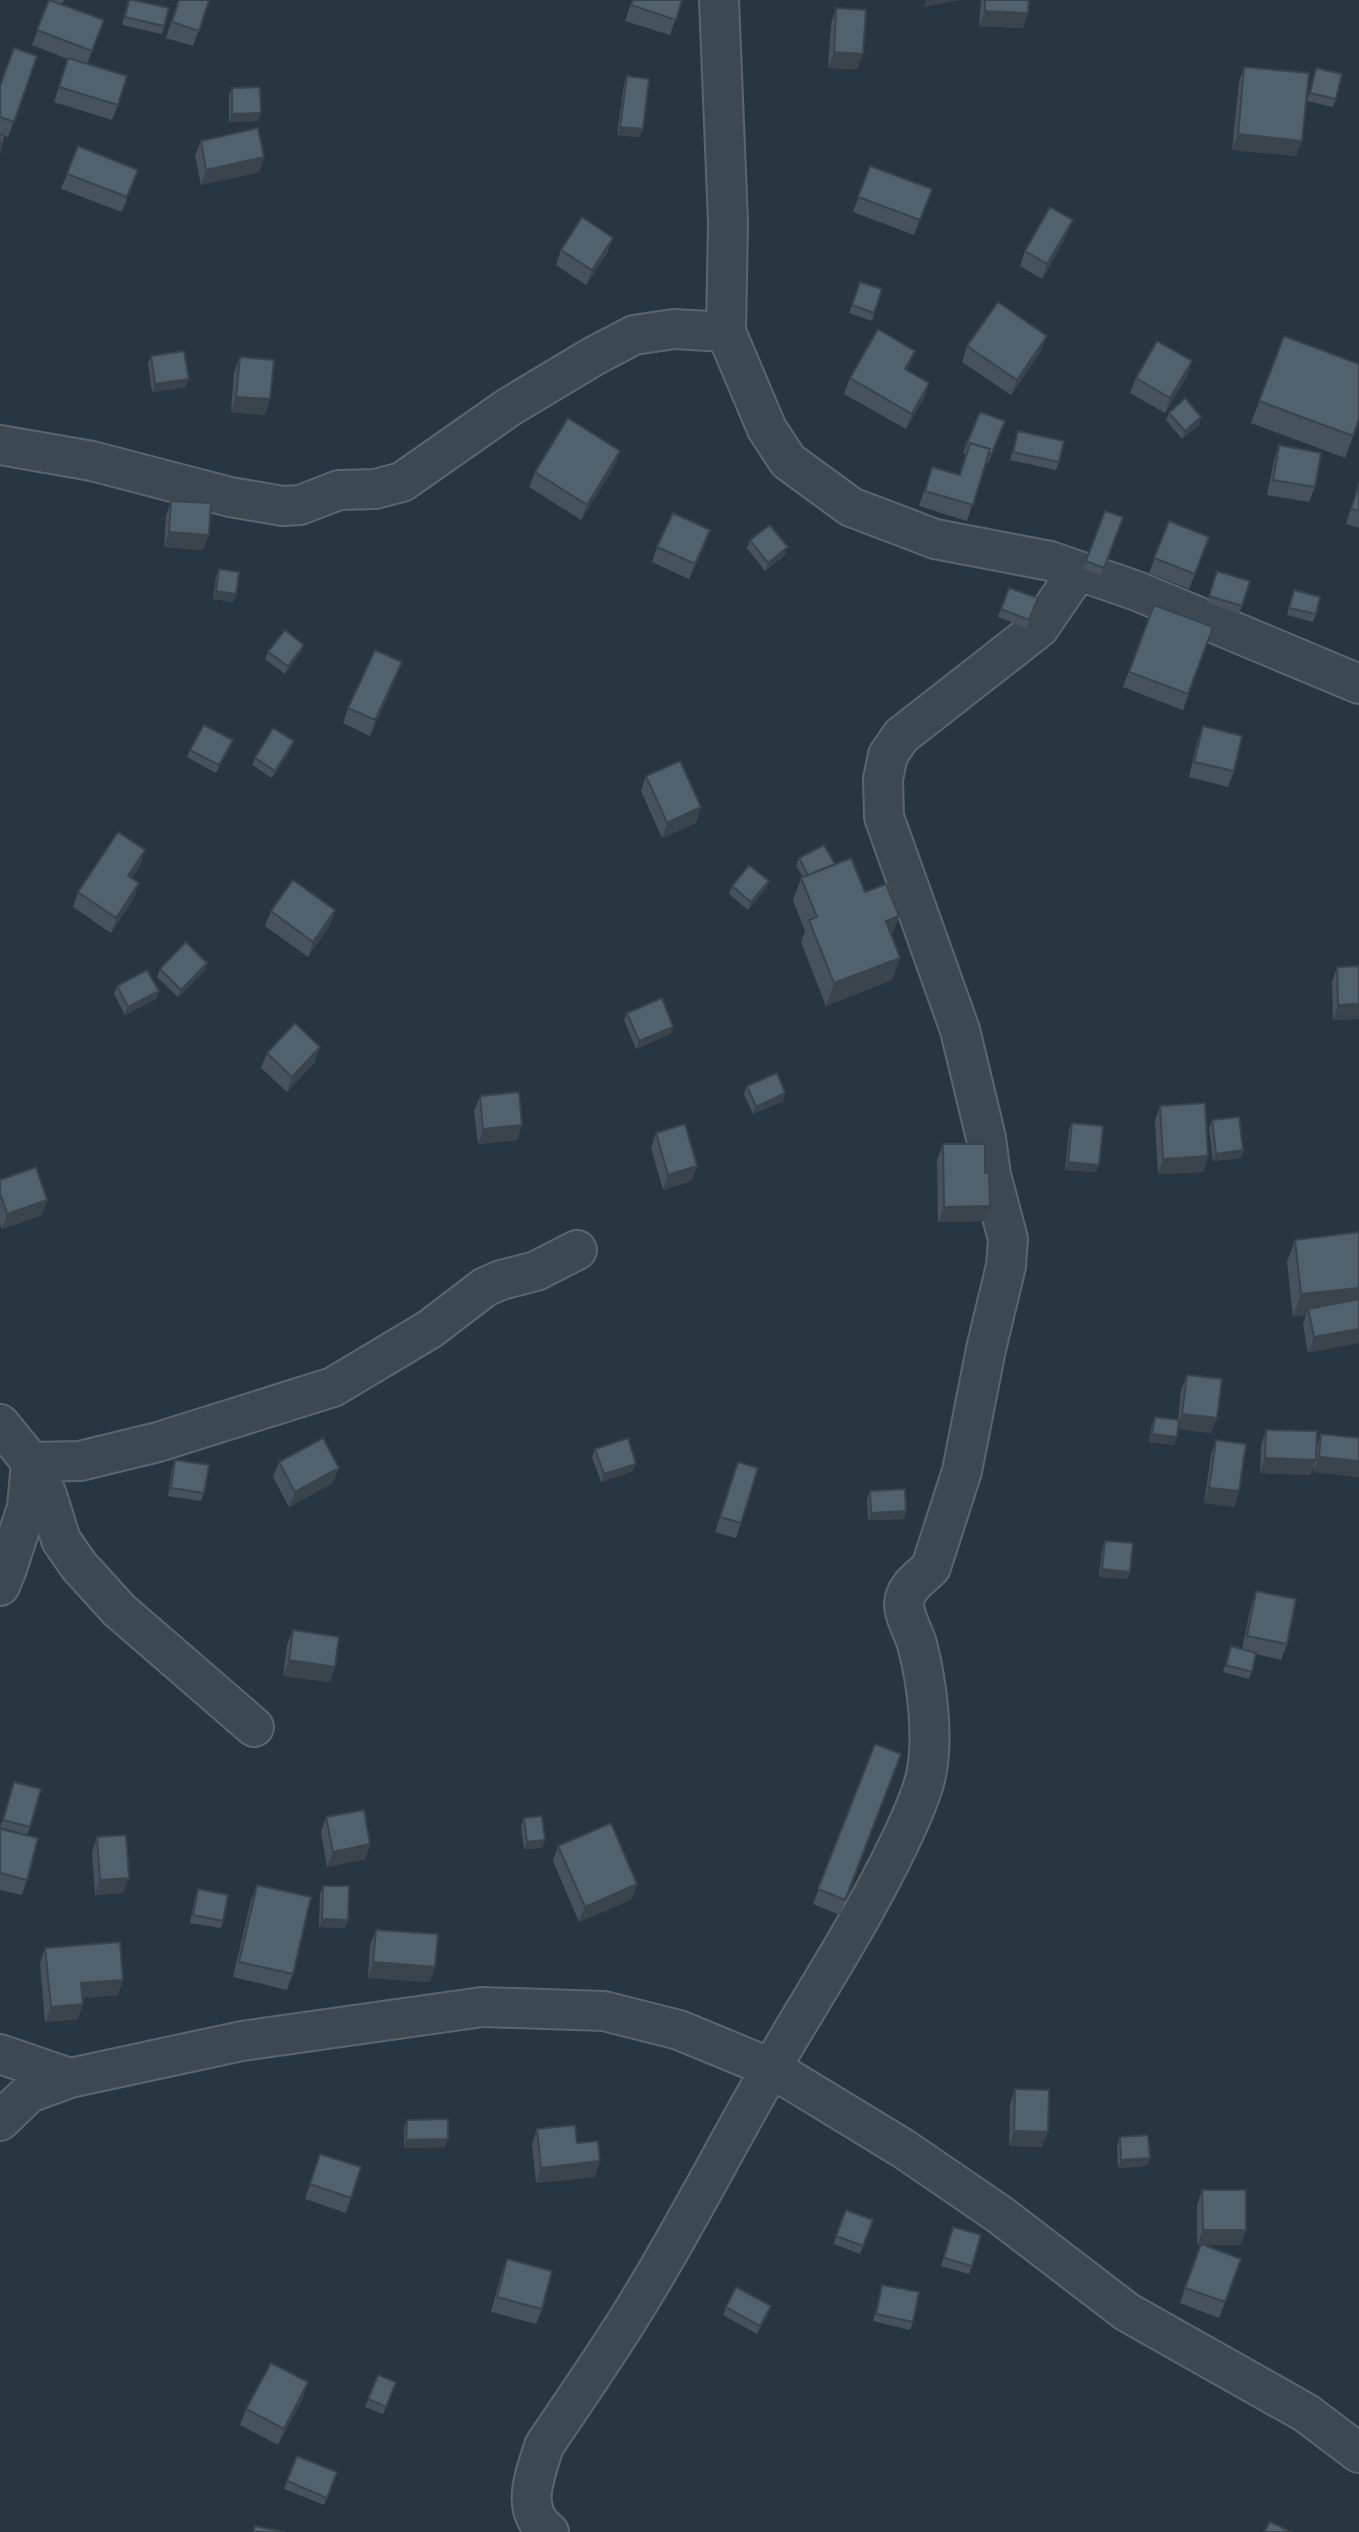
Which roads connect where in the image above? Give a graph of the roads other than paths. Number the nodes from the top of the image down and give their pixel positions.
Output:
1 (719, 0) edge
2 (726, 332) junction
3 (0, 445) edge
4 (1078, 571) junction
5 (1359, 684) edge
6 (577, 1250) dead end
7 (0, 1424) edge
8 (31, 1462) junction
9 (0, 1586) edge
10 (254, 1727) dead end
11 (0, 2054) edge
12 (771, 2068) junction
13 (70, 2078) junction
14 (0, 2121) edge
15 (1359, 2453) edge
16 (549, 2532) edge

1 - 2 street
2 - 3 street
2 - 4 street
4 - 5 street
4 - 12 street
6 - 8 street
7 - 8 street
8 - 9 street
8 - 10 street
11 - 13 street
12 - 13 street
12 - 15 street
12 - 16 street
13 - 14 street

